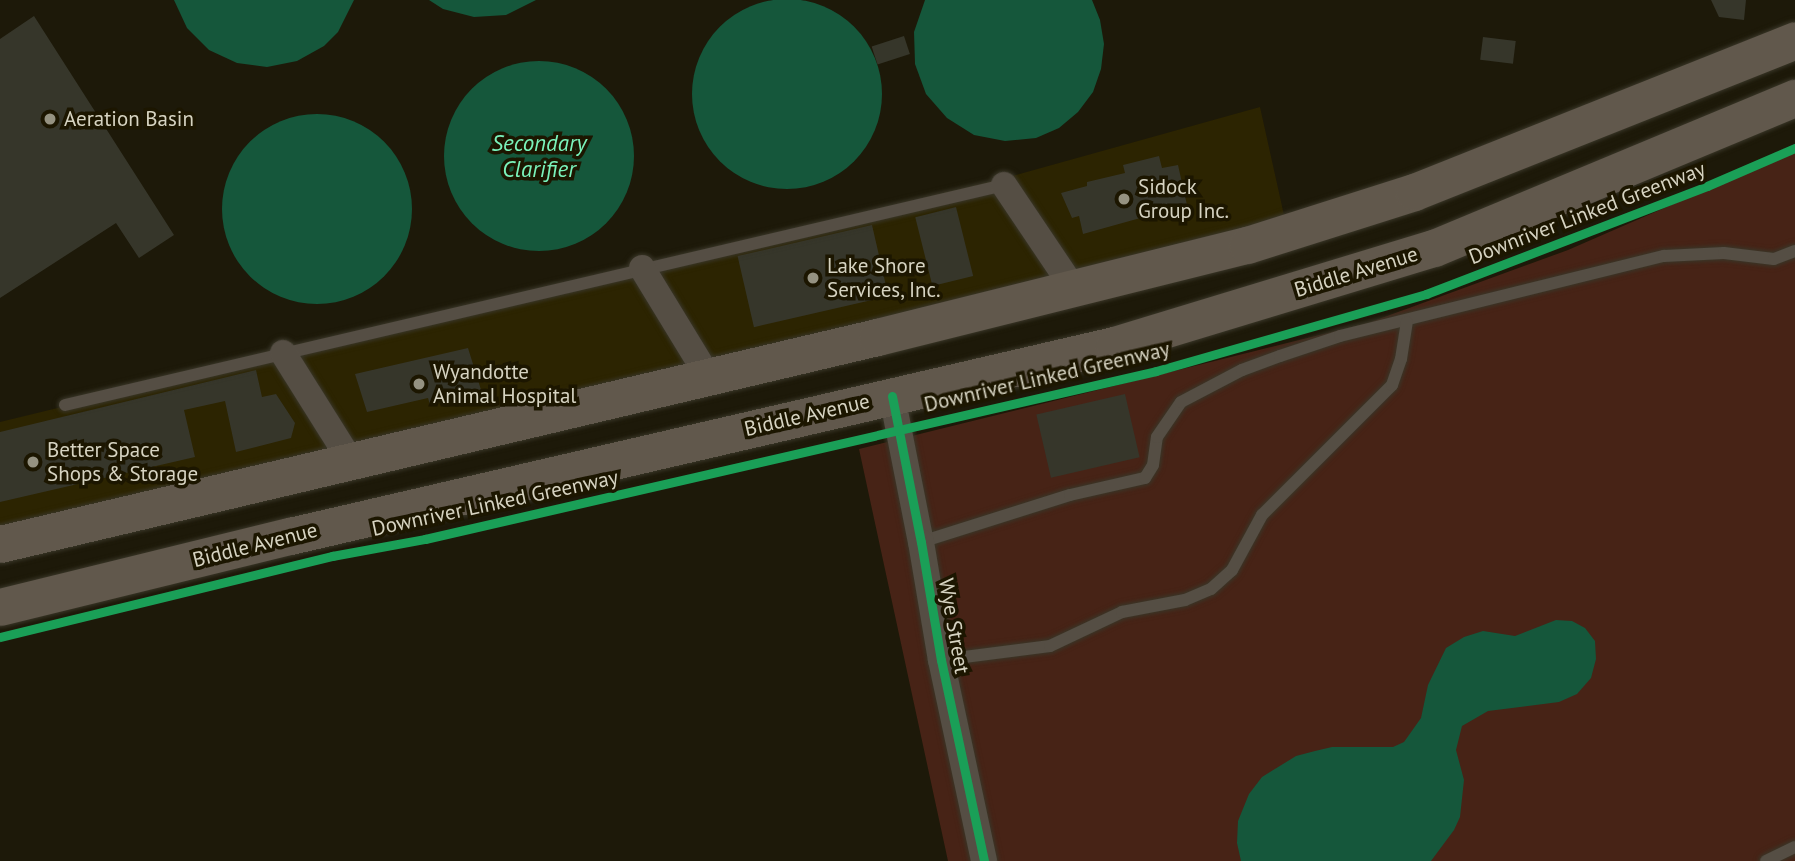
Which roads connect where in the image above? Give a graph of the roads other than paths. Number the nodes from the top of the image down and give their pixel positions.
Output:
1 (1795, 40) edge
2 (1795, 98) edge
3 (1004, 185) joint
4 (1414, 192) junction
5 (1434, 248) junction
6 (1795, 251) edge
7 (642, 268) junction
8 (1073, 289) junction
9 (1430, 314) junction
10 (1407, 322) junction
11 (1382, 326) junction
12 (877, 337) junction
13 (1404, 345) junction
14 (283, 353) junction
15 (708, 376) junction
16 (892, 396) junction
17 (65, 405) dead end
18 (350, 460) junction
19 (286, 476) junction
20 (290, 537) junction
21 (921, 542) junction
22 (0, 544) edge
23 (0, 607) edge
24 (941, 660) junction
25 (1795, 847) edge
26 (984, 861) edge
27 (1766, 861) edge

1 - 4 main road
2 - 5 main road, Biddle Avenue
3 - 7 lane
3 - 8 street
4 - 5 main road
4 - 8 main road
5 - 16 main road, Biddle Avenue
6 - 9 lane
7 - 14 lane
7 - 15 street
8 - 12 main road
9 - 10 lane
9 - 13 lane
10 - 11 lane
10 - 13 lane
11 - 13 lane
11 - 21 lane
12 - 15 main road
12 - 16 main road
13 - 24 lane
14 - 17 lane
14 - 18 street
15 - 18 main road
16 - 20 main road, Biddle Avenue
16 - 21 street, Wye Street
18 - 19 main road
19 - 20 main road
19 - 22 main road
20 - 23 main road, Biddle Avenue
21 - 24 street, Wye Street
24 - 26 street, Wye Street
25 - 27 lane

